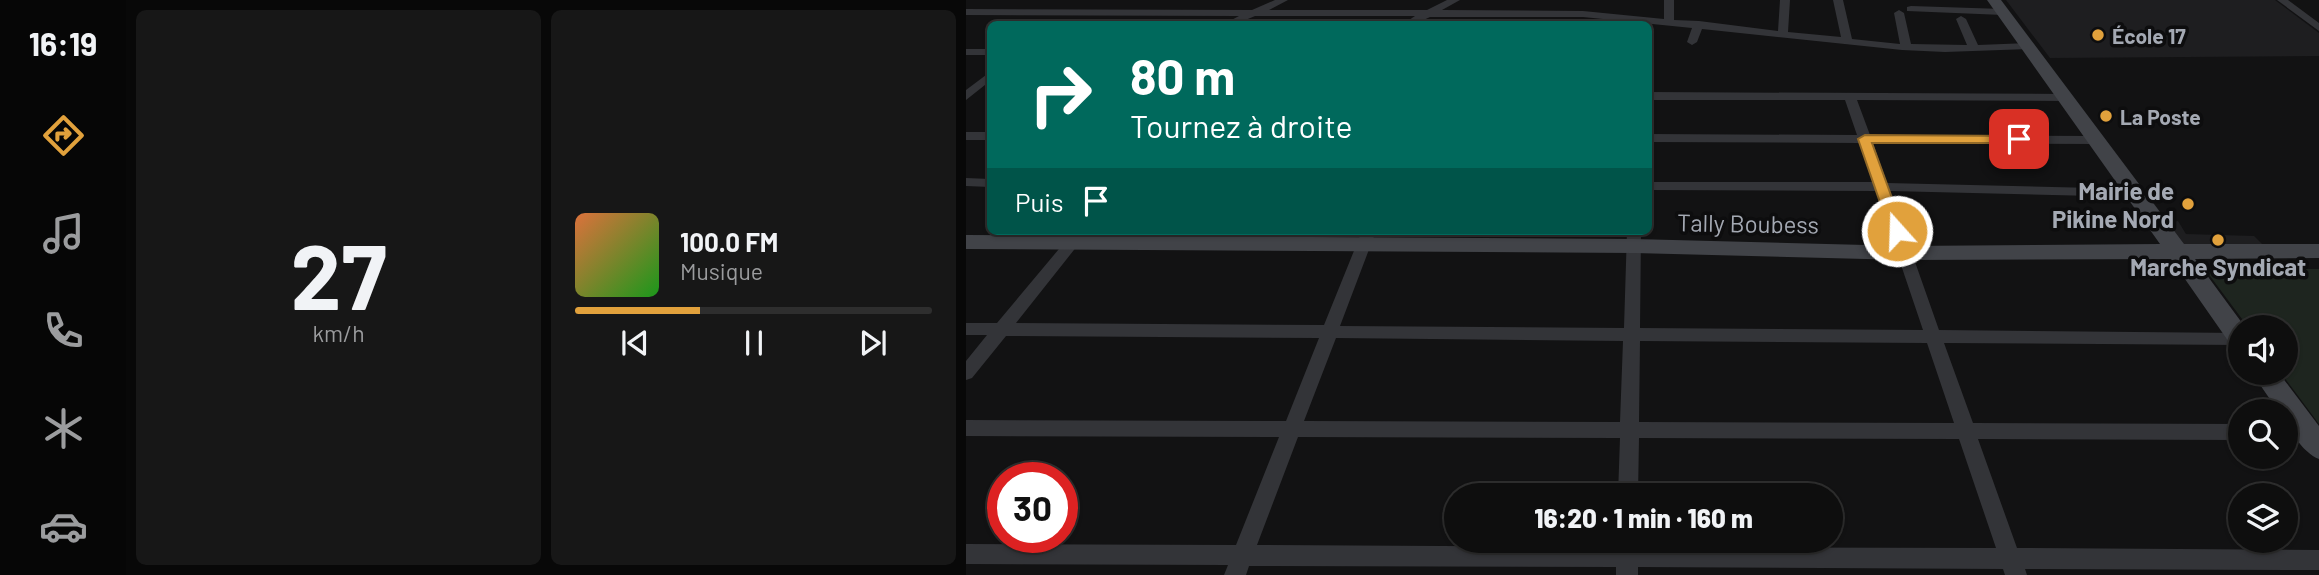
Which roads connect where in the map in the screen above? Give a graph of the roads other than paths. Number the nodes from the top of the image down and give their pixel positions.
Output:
1 (1007, 0) edge
2 (1079, 0) edge
3 (1158, 0) edge
4 (1228, 0) edge
5 (1283, 0) edge
6 (1368, 0) edge
7 (1455, 0) edge
8 (1545, 0) edge
9 (1669, 0) edge
10 (1785, 0) edge
11 (1838, 0) edge
12 (2283, 0) edge
13 (1998, 6) edge
14 (1911, 9) dead end
15 (966, 12) edge
16 (992, 12) junction
17 (1065, 12) junction
18 (1146, 12) junction
19 (1219, 12) junction
20 (1256, 12) junction
21 (1343, 12) junction
22 (1525, 12) junction
23 (2298, 12) junction
24 (2319, 12) edge
25 (1430, 13) junction
26 (1899, 13) dead end
27 (1583, 14) junction
28 (1961, 19) dead end
29 (1054, 21) edge
30 (1235, 21) edge
31 (1414, 21) edge
32 (1508, 21) edge
33 (1577, 21) edge
34 (1633, 21) edge
35 (1669, 21) junction
36 (1652, 22) edge
37 (1699, 24) junction
38 (2319, 27) edge
39 (1783, 34) junction
40 (1847, 41) junction
41 (1692, 42) dead end
42 (1906, 47) junction
43 (2029, 47) junction
44 (1974, 48) junction
45 (966, 52) edge
46 (987, 52) edge
47 (987, 78) edge
48 (966, 95) edge
49 (987, 95) edge
50 (1652, 96) edge
51 (1850, 96) junction
52 (2065, 96) junction
53 (966, 136) edge
54 (987, 136) edge
55 (1652, 138) edge
56 (1865, 139) junction
57 (2096, 140) junction
58 (966, 182) edge
59 (987, 183) edge
60 (1652, 186) edge
61 (1881, 187) junction
62 (2135, 193) junction
63 (1077, 237) edge
64 (1366, 238) edge
65 (1634, 239) edge
66 (966, 242) edge
67 (2173, 250) junction
68 (2319, 251) edge
69 (1905, 253) junction
70 (2228, 323) edge
71 (1004, 328) junction
72 (966, 329) edge
73 (1329, 331) junction
74 (1632, 334) junction
75 (1934, 337) junction
76 (2228, 339) edge
77 (966, 373) edge
78 (2272, 385) edge
79 (966, 428) edge
80 (1291, 431) junction
81 (1630, 431) junction
82 (1966, 431) junction
83 (2228, 432) edge
84 (2304, 437) edge
85 (1628, 483) edge
86 (966, 554) edge
87 (1627, 558) edge
88 (2319, 560) edge
89 (1239, 565) edge
90 (2014, 567) edge

1 - 16 street
2 - 17 street
3 - 18 street
4 - 19 street
5 - 20 street
6 - 21 street
7 - 25 street
8 - 22 street
9 - 35 street
10 - 39 street
11 - 40 street
12 - 23 street
13 - 14 street
13 - 43 street
15 - 16 street
16 - 17 street
17 - 18 street
17 - 29 street
18 - 19 street
19 - 20 street
20 - 21 street
20 - 30 street
21 - 25 street
22 - 25 street
22 - 27 street
22 - 32 street
23 - 24 street
23 - 38 street
25 - 31 street
26 - 42 street
27 - 33 street
27 - 34 street
28 - 44 street
35 - 36 street
35 - 37 street
37 - 39 street
37 - 41 street
39 - 40 street
40 - 42 street
42 - 44 street
43 - 44 street
43 - 52 street
45 - 46 street
47 - 48 street
48 - 49 street
50 - 51 street
51 - 52 street
51 - 56 street
52 - 57 street
53 - 54 street
55 - 56 street
56 - 57 street
56 - 61 street
57 - 62 street
58 - 59 street
60 - 61 street
61 - 62 street
61 - 69 street
62 - 67 street
63 - 64 street, Tally Boubess
63 - 66 street, Tally Boubess
63 - 71 street
64 - 65 street, Tally Boubess
64 - 73 street
65 - 69 street, Tally Boubess
65 - 74 street
67 - 68 street, Tally Boubess
67 - 69 street, Tally Boubess
67 - 70 street
69 - 75 street
71 - 72 street
71 - 73 street
71 - 77 street
73 - 74 street
73 - 80 street
74 - 75 street
74 - 81 street
75 - 76 street
75 - 82 street
78 - 84 street
79 - 80 street
80 - 81 street
80 - 89 street
81 - 82 street
81 - 85 street
82 - 83 street
82 - 90 street
86 - 89 street
87 - 89 street
87 - 90 street
88 - 90 street

